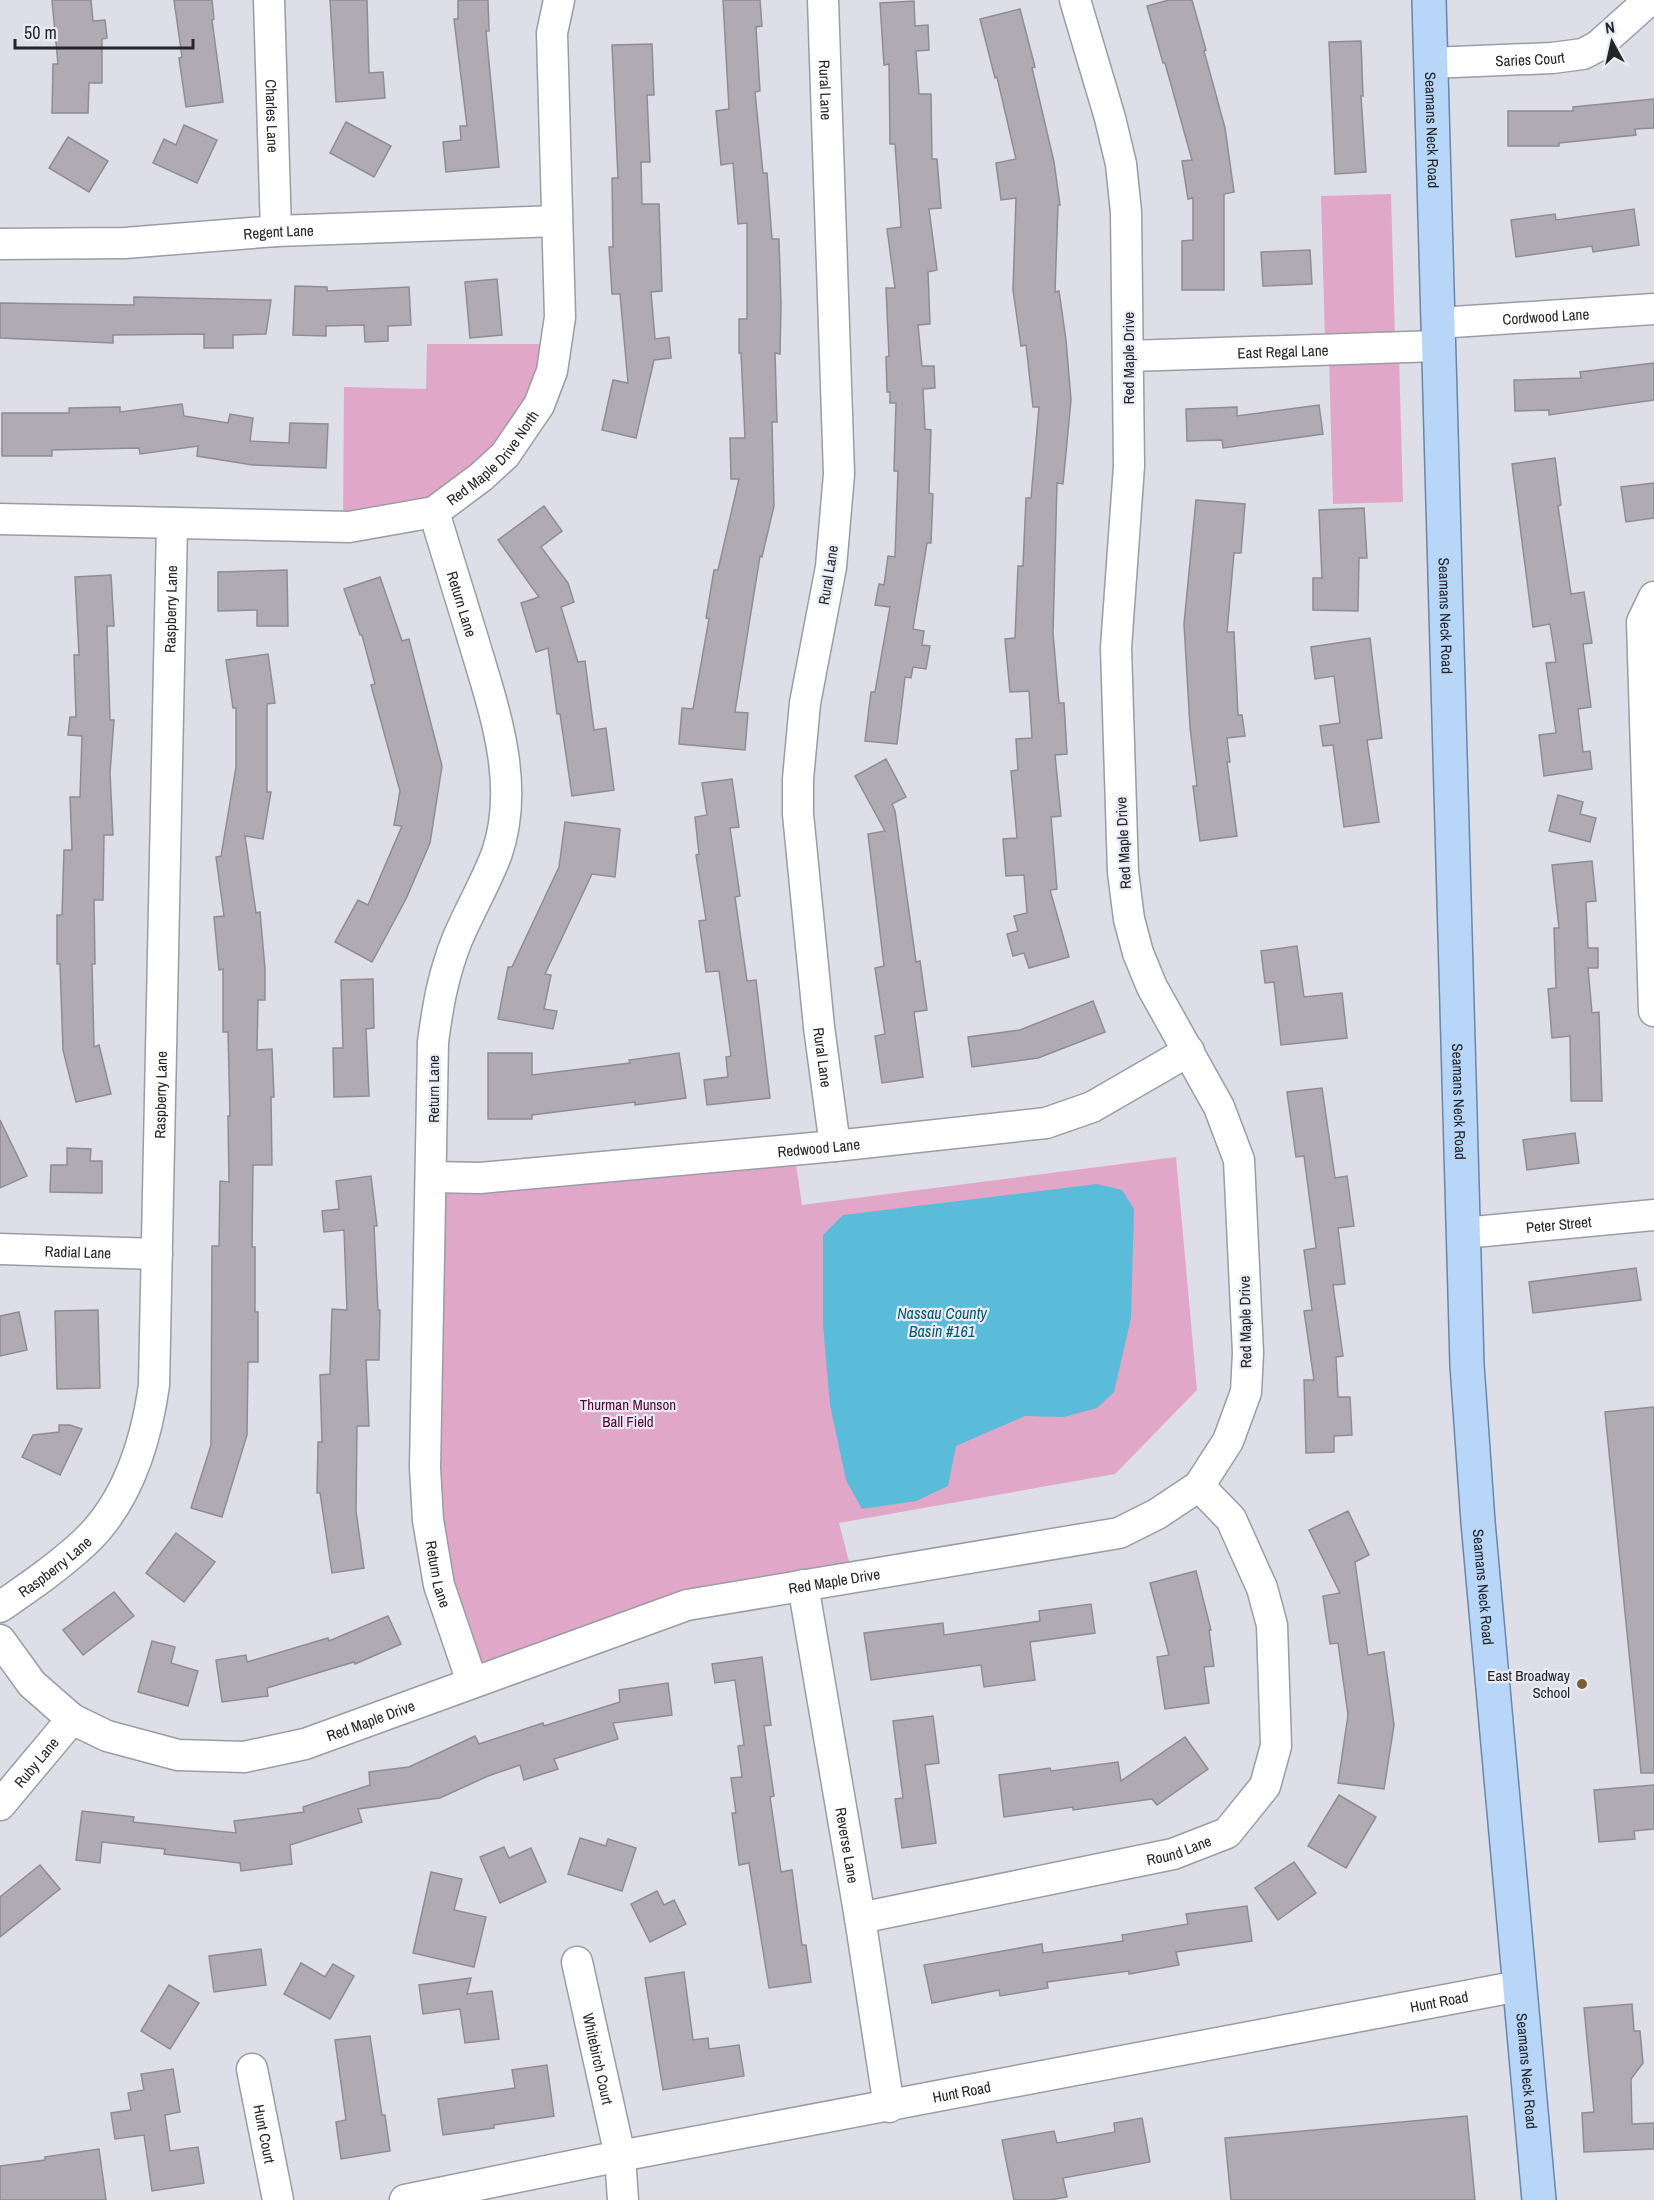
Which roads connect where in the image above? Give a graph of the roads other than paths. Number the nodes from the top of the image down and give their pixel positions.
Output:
1 (269, 0) edge
2 (559, 0) edge
3 (823, 0) edge
4 (1075, 0) edge
5 (1429, 0) edge
6 (1646, 3) dead end
7 (1431, 63) junction
8 (557, 221) junction
9 (276, 231) junction
10 (0, 244) edge
11 (1654, 309) edge
12 (1438, 334) junction
13 (1129, 356) junction
14 (434, 512) junction
15 (0, 519) edge
16 (172, 523) junction
17 (1654, 597) edge
18 (1654, 1011) edge
19 (1190, 1051) junction
20 (835, 1146) junction
21 (432, 1177) junction
22 (1654, 1215) edge
23 (1462, 1233) junction
24 (0, 1250) edge
25 (157, 1254) junction
26 (1199, 1486) junction
27 (803, 1585) junction
28 (0, 1607) edge
29 (0, 1640) edge
30 (472, 1682) junction
31 (72, 1719) junction
32 (0, 1805) edge
33 (860, 1918) junction
34 (577, 1962) dead end
35 (1519, 1986) junction
36 (252, 2069) dead end
37 (889, 2107) junction
38 (620, 2156) junction
39 (278, 2200) edge
40 (405, 2200) edge
41 (623, 2200) edge
42 (1539, 2200) edge

1 - 9 street, Charles Lane
2 - 8 street, Red Maple Drive North
3 - 20 street, Rural Lane
4 - 13 street, Red Maple Drive
5 - 7 main road, Seamans Neck Road
6 - 7 street, Saries Court
7 - 12 main road, Seamans Neck Road
8 - 9 street, Regent Lane
8 - 14 street, Red Maple Drive North
9 - 10 street, Regent Lane
11 - 12 street, Cordwood Lane
12 - 13 street, East Regal Lane
12 - 23 main road, Seamans Neck Road
13 - 19 street, Red Maple Drive
14 - 16 street, Red Maple Drive North
14 - 21 street, Return Lane
15 - 16 street, Red Maple Drive North
16 - 25 street, Raspberry Lane
17 - 18 street
19 - 20 street, Redwood Lane
19 - 26 street, Red Maple Drive
20 - 21 street, Redwood Lane
21 - 30 street, Return Lane
22 - 23 street, Peter Street
23 - 35 main road, Seamans Neck Road
24 - 25 street, Radial Lane
25 - 28 street, Raspberry Lane
26 - 27 street, Red Maple Drive
26 - 33 street, Round Lane
27 - 30 street, Red Maple Drive
27 - 33 street, Reverse Lane
29 - 31 street, Red Maple Drive
30 - 31 street, Red Maple Drive
31 - 32 street, Ruby Lane
33 - 37 street, Reverse Lane
34 - 38 street, Whitebirch Court
35 - 37 street, Hunt Road
35 - 42 main road, Seamans Neck Road
36 - 39 street, Hunt Court
37 - 38 street, Hunt Road
38 - 40 street, Hunt Road
38 - 41 street, Whitebirch Court

